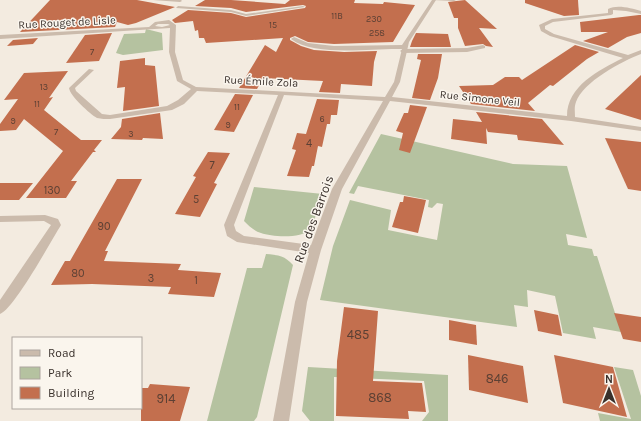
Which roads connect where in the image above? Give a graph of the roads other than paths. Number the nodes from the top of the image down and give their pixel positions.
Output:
1 (155, 0) edge
2 (181, 0) edge
3 (434, 0) edge
4 (454, 0) edge
5 (178, 6) junction
6 (303, 7) dead end
7 (641, 12) edge
8 (172, 15) junction
9 (160, 22) junction
10 (171, 24) junction
11 (154, 27) junction
12 (0, 36) edge
13 (172, 38) junction
14 (294, 39) dead end
15 (483, 47) dead end
16 (403, 49) junction
17 (641, 52) edge
18 (627, 57) junction
19 (91, 70) dead end
20 (195, 89) junction
21 (282, 93) junction
22 (387, 99) junction
23 (571, 119) junction
24 (641, 129) edge
25 (0, 219) edge
26 (316, 250) junction
27 (0, 309) edge
28 (281, 421) edge

1 - 2 street
2 - 5 street
3 - 4 street
3 - 16 street, Rue des Barrois
5 - 6 street
5 - 8 street
7 - 18 street
8 - 9 street
8 - 10 street
9 - 10 street
9 - 11 street
10 - 11 street
10 - 13 street
11 - 12 street, Rue Rouget de Lisle
11 - 13 street
13 - 20 street
14 - 16 street
15 - 16 street
16 - 22 street, Rue des Barrois
17 - 18 street
18 - 23 street
19 - 20 street
20 - 21 street, Rue Émile Zola
21 - 22 street, Rue Émile Zola
21 - 26 street
22 - 23 street, Rue Simone Veil
22 - 26 street, Rue des Barrois
23 - 24 street, Rue Simone Veil
25 - 27 street
26 - 28 street, Rue des Barrois

